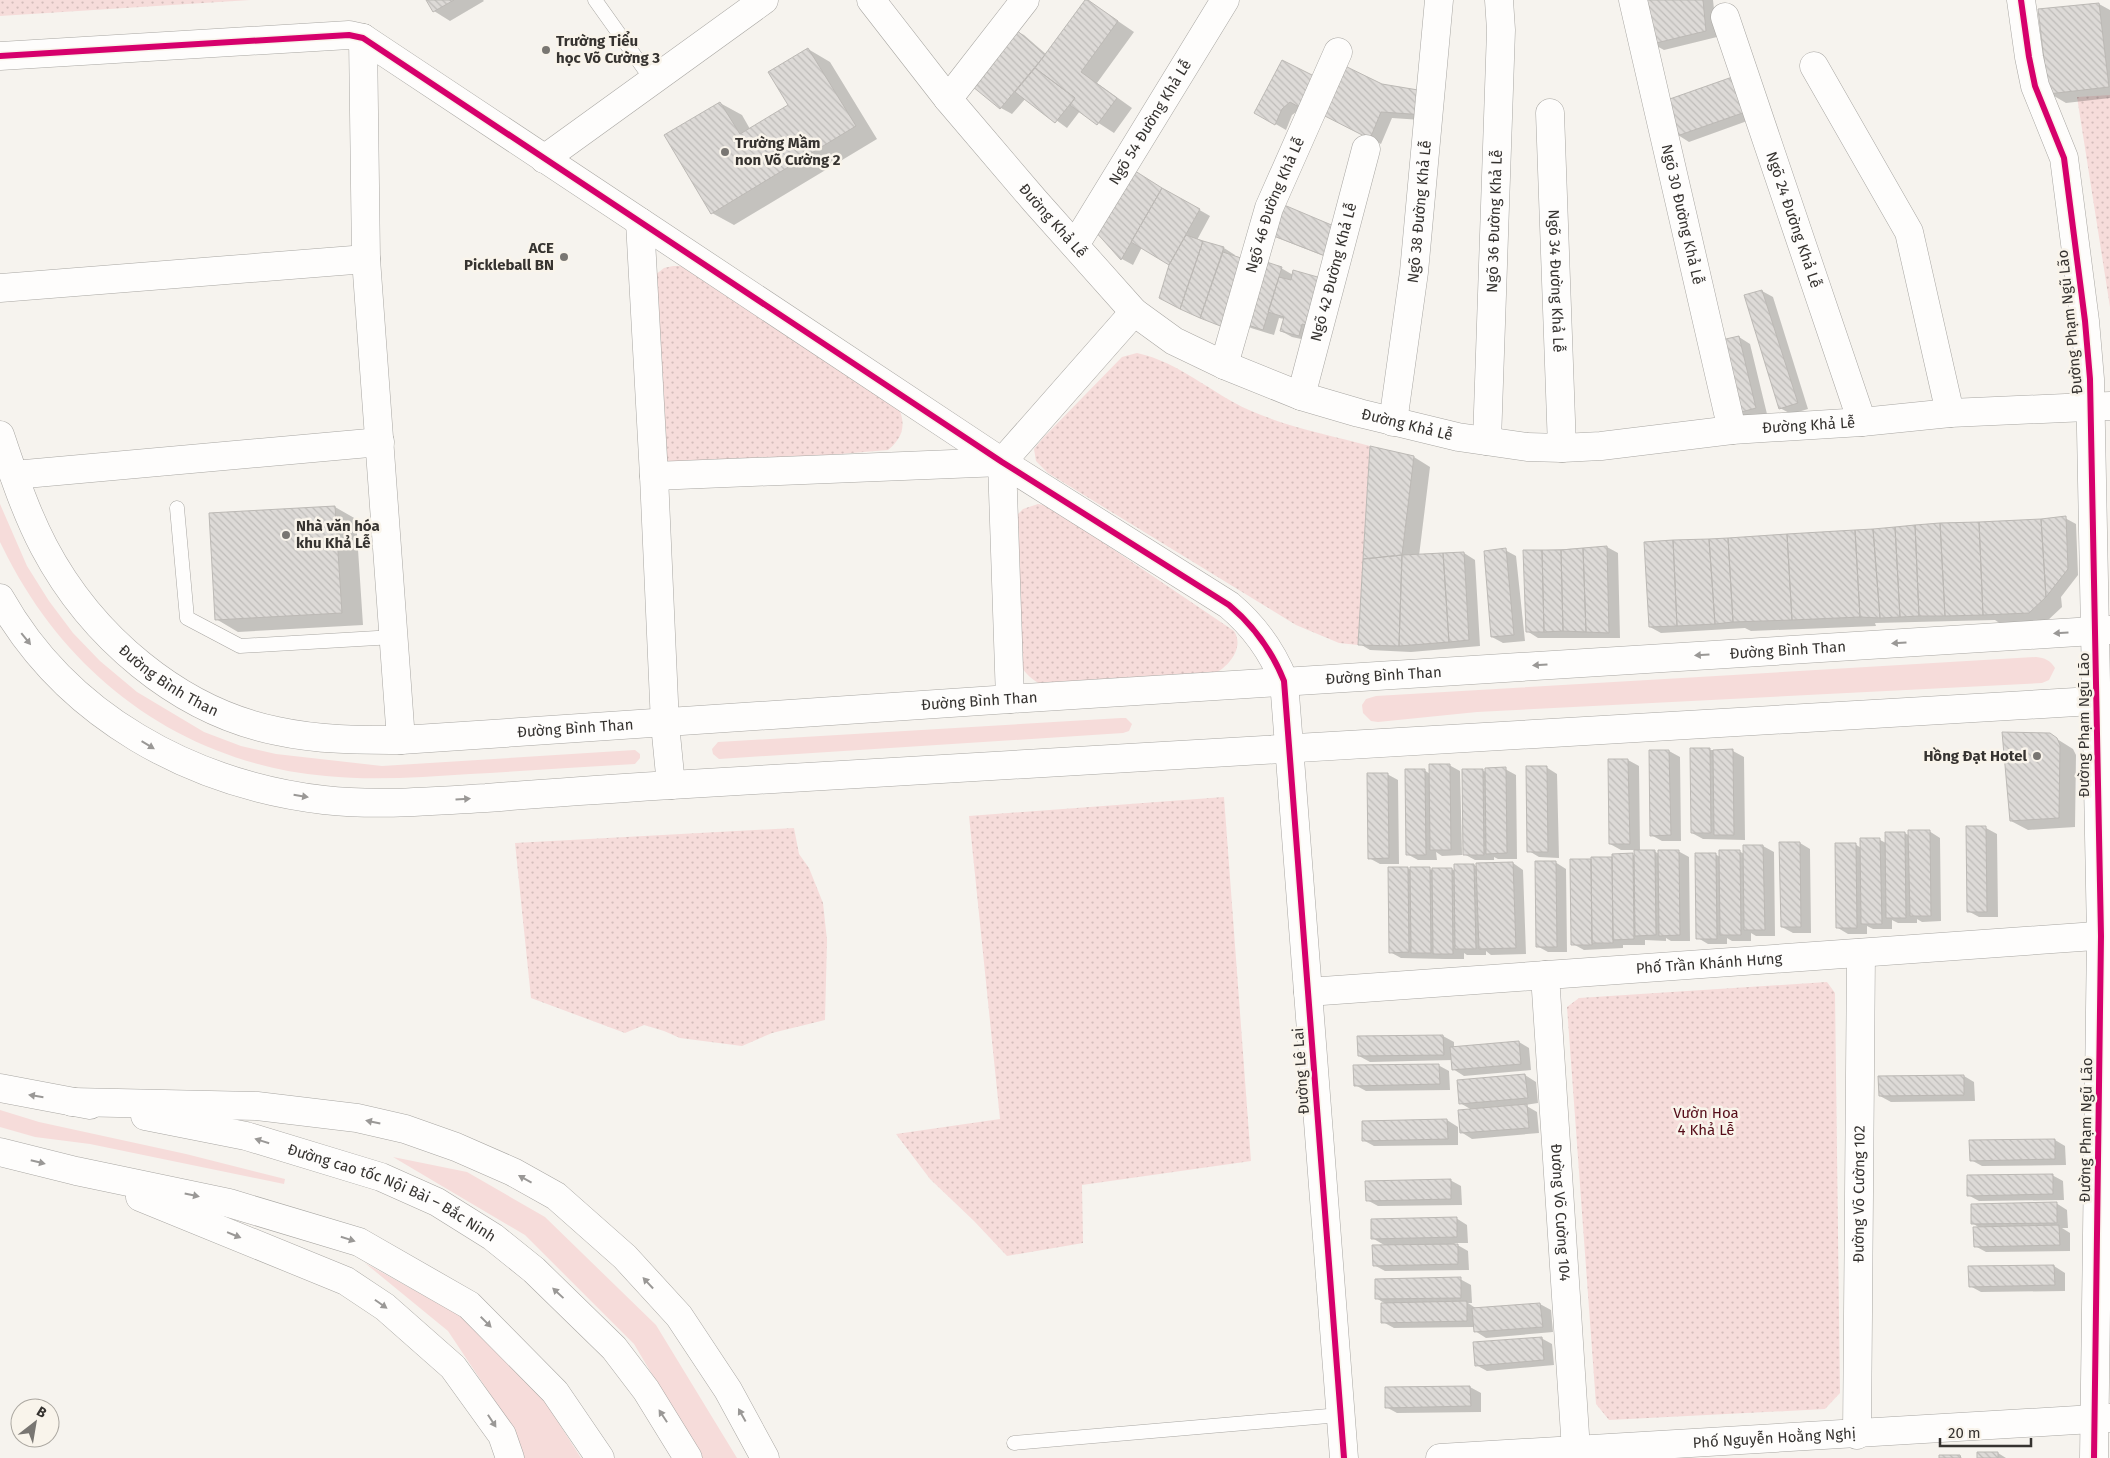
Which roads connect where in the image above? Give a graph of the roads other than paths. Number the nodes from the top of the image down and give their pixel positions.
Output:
1 (595, 0) edge
2 (764, 0) edge
3 (870, 0) edge
4 (1025, 0) edge
5 (1225, 0) edge
6 (1438, 0) edge
7 (1499, 0) edge
8 (1632, 0) edge
9 (2021, 0) edge
10 (1725, 17) dead end
11 (363, 38) junction
12 (1338, 52) dead end
13 (0, 56) edge
14 (1814, 66) dead end
15 (652, 80) junction
16 (948, 99) junction
17 (1550, 113) dead end
18 (1366, 149) dead end
19 (544, 159) junction
20 (640, 222) junction
21 (1075, 245) junction
22 (366, 259) junction
23 (0, 288) edge
24 (1134, 312) junction
25 (1224, 365) junction
26 (1301, 396) junction
27 (2100, 407) edge
28 (1950, 413) junction
29 (1393, 422) junction
30 (1862, 422) junction
31 (1732, 430) junction
32 (0, 435) edge
33 (1487, 441) junction
34 (380, 442) junction
35 (1562, 448) junction
36 (1002, 462) junction
37 (14, 475) junction
38 (654, 476) junction
39 (178, 508) dead end
40 (0, 598) edge
41 (2103, 630) edge
42 (394, 637) junction
43 (1284, 681) junction
44 (1010, 698) junction
45 (2104, 700) edge
46 (665, 724) junction
47 (401, 740) junction
48 (1290, 749) junction
49 (671, 785) junction
50 (2106, 936) edge
51 (1861, 953) junction
52 (1545, 975) junction
53 (1308, 992) junction
54 (0, 1088) edge
55 (72, 1102) junction
56 (0, 1152) edge
57 (76, 1171) junction
58 (1340, 1415) junction
59 (2102, 1419) edge
60 (1857, 1434) junction
61 (1014, 1443) dead end
62 (1576, 1450) junction
63 (510, 1458) edge
64 (600, 1458) edge
65 (688, 1458) edge
66 (765, 1458) edge
67 (1344, 1458) edge
68 (1440, 1458) edge
69 (2094, 1458) edge

1 - 15 lane
2 - 15 main road
3 - 16 main road, Đường Khả Lễ
4 - 16 main road
5 - 21 main road, Ngõ 54 Đường Khả Lễ
6 - 29 main road, Ngõ 38 Đường Khả Lễ
7 - 33 main road, Ngõ 36 Đường Khả Lễ
8 - 31 main road, Ngõ 30 Đường Khả Lễ
9 - 27 main road, Đường Phạm Ngũ Lão
10 - 30 main road, Ngõ 24 Đường Khả Lễ
11 - 13 main road
11 - 19 main road
11 - 22 main road
12 - 25 main road, Ngõ 46 Đường Khả Lễ
14 - 28 main road
15 - 19 main road
16 - 21 main road, Đường Khả Lễ
17 - 35 main road, Ngõ 34 Đường Khả Lễ
18 - 26 main road, Ngõ 42 Đường Khả Lễ
19 - 20 main road
20 - 36 main road
20 - 38 main road
21 - 24 main road, Đường Khả Lễ
22 - 23 main road
22 - 34 main road
24 - 25 main road, Đường Khả Lễ
24 - 36 main road
25 - 26 main road, Đường Khả Lễ
26 - 29 main road, Đường Khả Lễ
27 - 28 main road, Đường Khả Lễ
27 - 41 main road, Đường Phạm Ngũ Lão
28 - 30 main road, Đường Khả Lễ
29 - 33 main road, Đường Khả Lễ
30 - 31 main road, Đường Khả Lễ
31 - 35 main road, Đường Khả Lễ
32 - 37 main road, Đường Bình Than
33 - 35 main road, Đường Khả Lễ
34 - 37 main road
34 - 42 main road
36 - 38 main road
36 - 43 main road
36 - 44 main road
37 - 47 main road, Đường Bình Than
38 - 46 main road
39 - 42 lane
40 -> 49 main road
41 -> 43 main road, Đường Bình Than
41 - 45 main road, Đường Phạm Ngũ Lão
42 - 47 main road
43 - 44 main road, Đường Bình Than
43 - 48 main road, Đường Lê Lai
44 - 46 main road, Đường Bình Than
45 - 48 main road
45 - 50 main road, Đường Phạm Ngũ Lão
46 - 47 main road, Đường Bình Than
46 - 49 main road
48 - 49 main road
48 - 53 main road, Đường Lê Lai
50 - 51 main road, Phố Trần Khánh Hưng
50 - 59 main road, Đường Phạm Ngũ Lão
51 - 52 main road, Phố Trần Khánh Hưng
51 - 60 main road, Đường Võ Cường 102
52 - 53 main road, Phố Trần Khánh Hưng
52 - 62 main road, Đường Võ Cường 104
53 - 58 main road, Đường Lê Lai
55 -> 54 main road, Đường cao tốc Nội Bài – Bắc Ninh
65 -> 55 main road, Đường cao tốc Nội Bài – Bắc Ninh
66 -> 55 main road
56 -> 57 main road
57 -> 63 main road
57 -> 64 main road
58 - 61 lane
58 - 67 main road, Đường Lê Lai
59 - 60 main road, Phố Nguyễn Hoằng Nghị
59 - 69 main road, Đường Phạm Ngũ Lão
60 - 62 main road, Phố Nguyễn Hoằng Nghị
62 - 68 main road, Phố Nguyễn Hoằng Nghị

